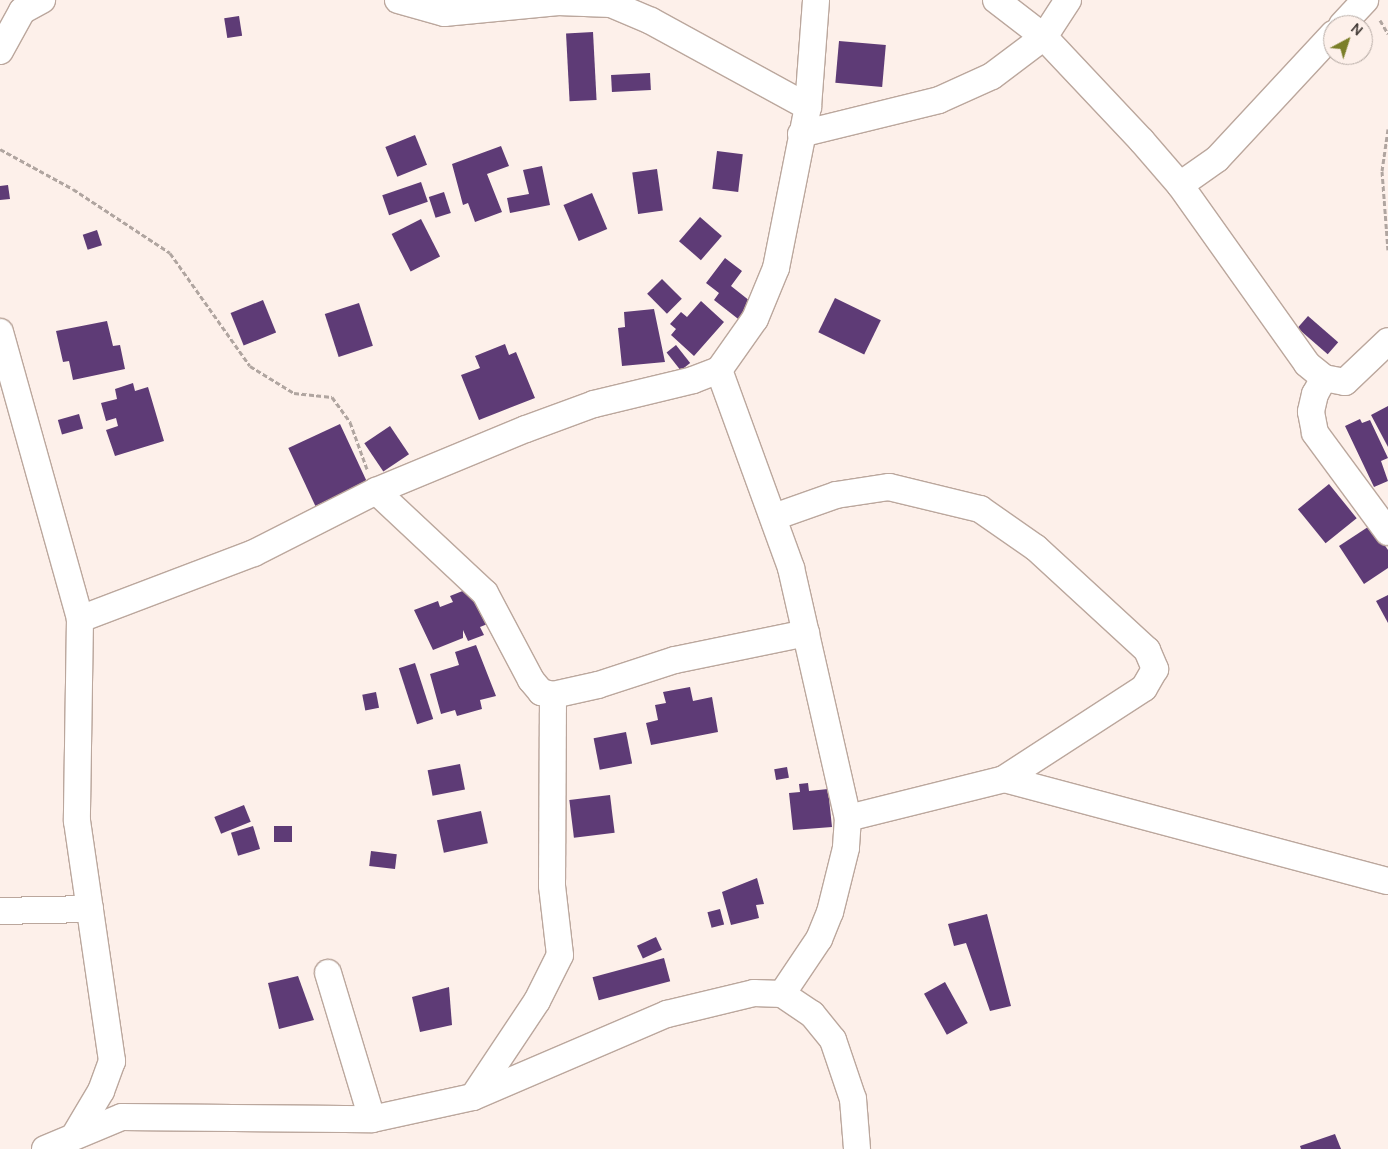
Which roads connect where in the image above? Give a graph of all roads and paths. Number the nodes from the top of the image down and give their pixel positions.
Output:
1 (42, 0) edge
2 (398, 0) edge
3 (816, 0) edge
4 (996, 0) edge
5 (1068, 0) edge
6 (1365, 0) edge
7 (1351, 15) edge
8 (1044, 37) junction
9 (1323, 45) edge
10 (0, 52) edge
11 (808, 106) junction
12 (1388, 129) edge
13 (801, 134) junction
14 (0, 149) edge
15 (1180, 185) junction
16 (1388, 250) edge
17 (0, 332) edge
18 (1387, 343) edge
19 (719, 370) junction
20 (1324, 378) junction
21 (374, 492) junction
22 (774, 517) junction
23 (1388, 532) edge
24 (80, 619) junction
25 (806, 633) junction
26 (553, 695) junction
27 (1004, 779) junction
28 (848, 818) junction
29 (1388, 881) edge
30 (90, 909) junction
31 (0, 912) edge
32 (328, 973) dead end
33 (782, 994) junction
34 (473, 1097) junction
35 (372, 1119) junction
36 (76, 1133) junction
37 (45, 1149) edge
38 (857, 1149) edge

1 - 10 street
2 - 11 street
3 - 11 street
4 - 8 street
5 - 8 street
6 - 7 street
8 - 13 street
8 - 15 street
9 - 15 street
11 - 13 street
12 - 16 path
13 - 19 street
14 - 21 path
15 - 20 street
17 - 24 street
18 - 20 street
19 - 21 street
19 - 22 street
20 - 23 street
21 - 24 street
21 - 26 street
22 - 25 street
22 - 27 street
24 - 30 street
25 - 26 street
25 - 28 street
26 - 34 street
27 - 28 street
27 - 29 street
28 - 33 street
30 - 31 street
30 - 36 street
32 - 35 street
33 - 34 street
33 - 38 street
34 - 35 street
35 - 36 street
36 - 37 street

